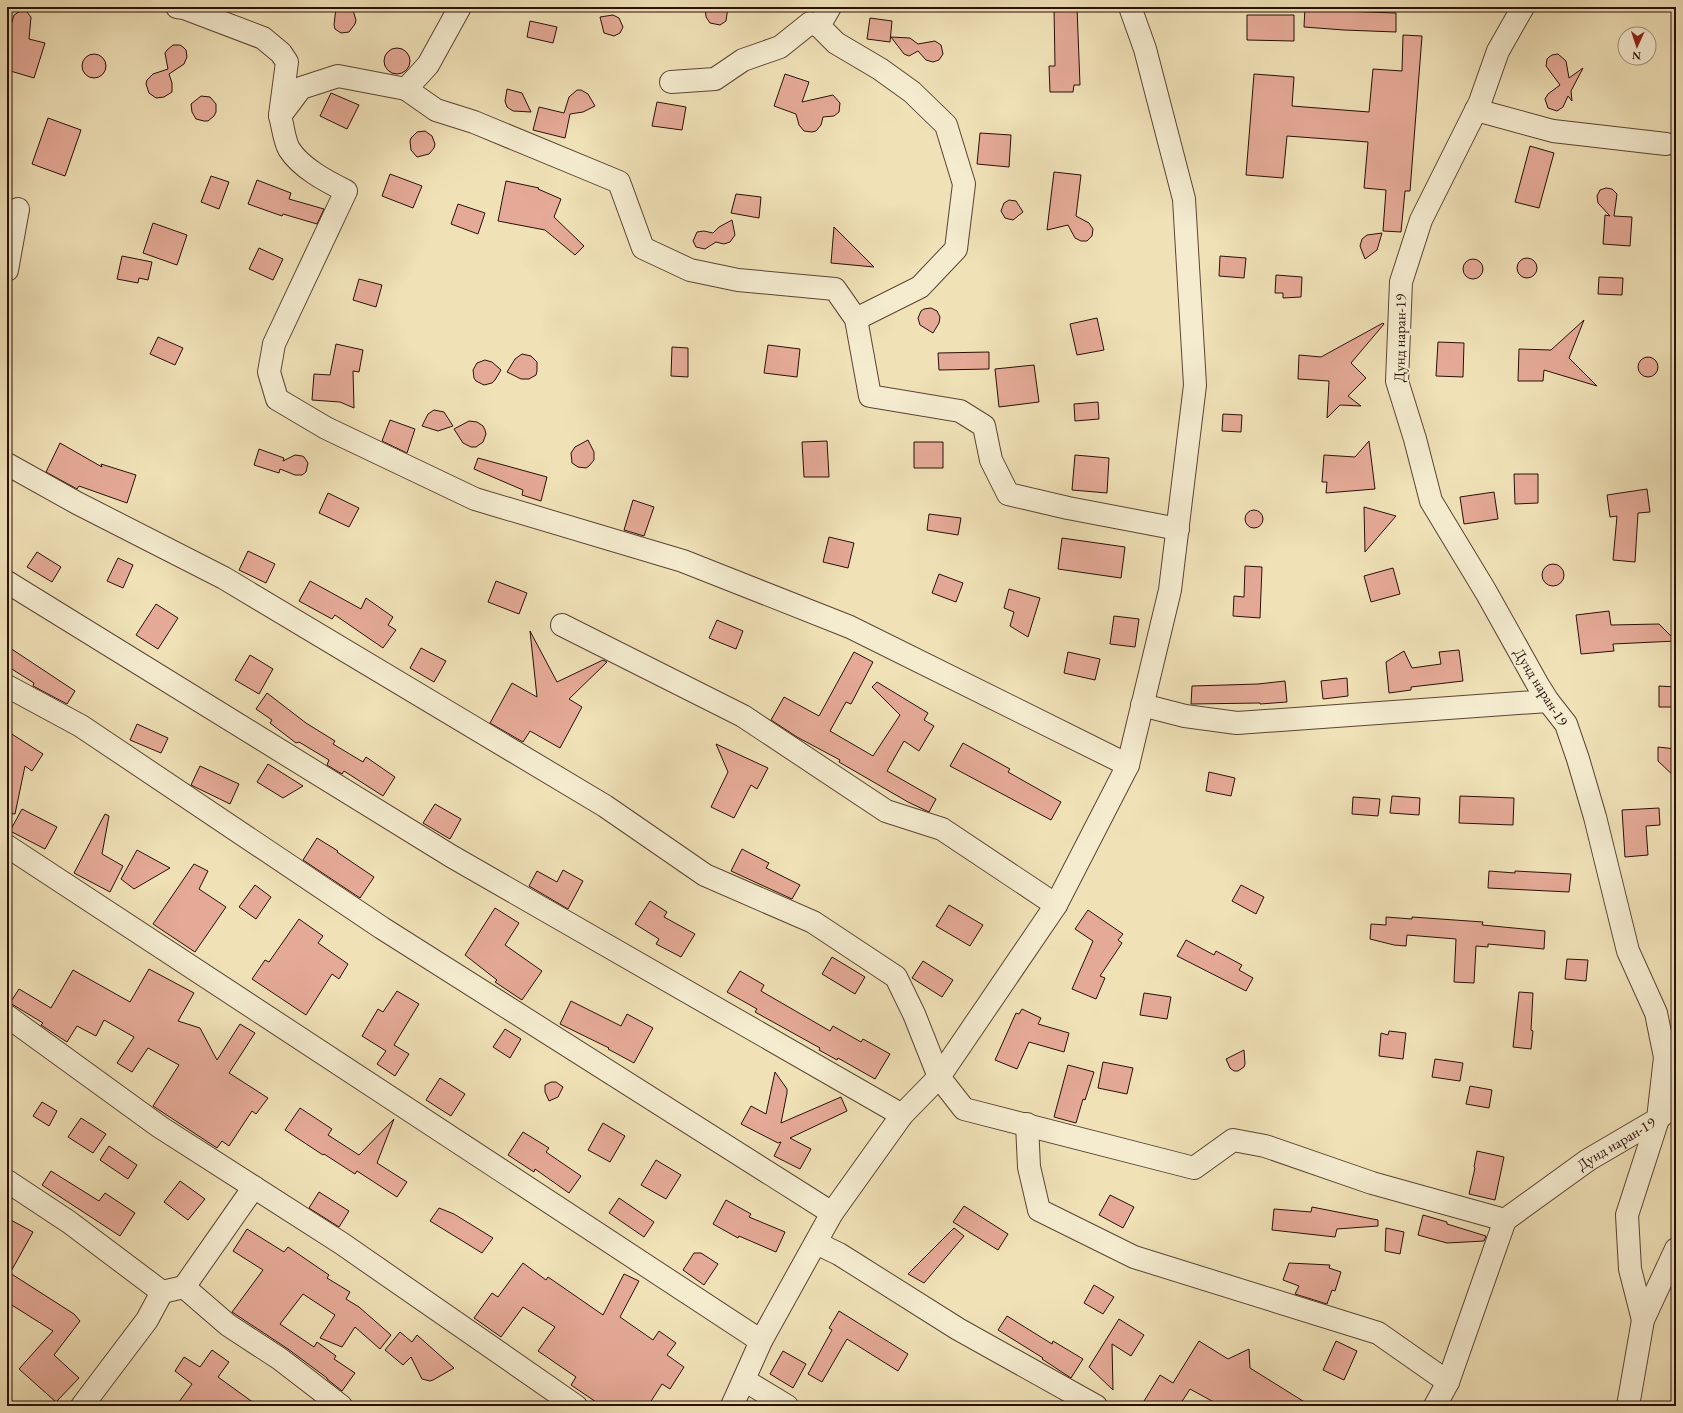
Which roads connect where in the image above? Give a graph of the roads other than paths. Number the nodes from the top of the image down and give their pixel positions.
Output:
1 (177, 7) edge
2 (460, 7) edge
3 (830, 7) edge
4 (1130, 7) edge
5 (1524, 7) edge
6 (819, 26) junction
7 (671, 82) dead end
8 (406, 89) junction
9 (1476, 110) junction
10 (280, 116) junction
11 (1666, 144) dead end
12 (18, 209) dead end
13 (7, 270) edge
14 (856, 319) junction
15 (7, 464) edge
16 (1178, 529) junction
17 (7, 582) edge
18 (562, 624) dead end
19 (7, 686) edge
20 (1548, 701) junction
21 (1142, 705) junction
22 (1128, 765) junction
23 (7, 846) edge
24 (1056, 905) junction
25 (7, 1016) edge
26 (939, 1077) junction
27 (1676, 1103) edge
28 (902, 1115) junction
29 (1658, 1118) junction
30 (1027, 1124) junction
31 (7, 1181) edge
32 (254, 1187) junction
33 (832, 1213) junction
34 (1505, 1220) junction
35 (816, 1243) junction
36 (1676, 1248) edge
37 (184, 1287) junction
38 (162, 1292) junction
39 (1643, 1320) junction
40 (761, 1341) junction
41 (744, 1380) junction
42 (1448, 1382) junction
43 (82, 1406) edge
44 (341, 1406) edge
45 (576, 1406) edge
46 (732, 1406) edge
47 (787, 1406) edge
48 (1096, 1406) edge
49 (1434, 1406) edge
50 (1628, 1406) edge

1 - 10 street
2 - 8 street
3 - 6 street
4 - 16 street
5 - 9 street, Дунд наран-19
6 - 7 street
6 - 14 street
8 - 10 street
8 - 14 street
9 - 11 street
9 - 20 street, Дунд наран-19
10 - 22 street
12 - 13 street
14 - 16 street
15 - 26 street
16 - 21 street
17 - 28 street
18 - 24 street
19 - 33 street
20 - 21 street
20 - 29 street, Дунд наран-19
21 - 22 street
22 - 24 street
23 - 40 street
24 - 26 street
25 - 32 street
26 - 28 street
26 - 30 street
27 - 29 street
28 - 33 street
29 - 34 street, Дунд наран-19
29 - 39 street
30 - 34 street
30 - 42 street
31 - 38 street
32 - 37 street
32 - 45 street
33 - 35 street
34 - 42 street
35 - 40 street
35 - 48 street
36 - 39 street
37 - 38 street
37 - 44 street
38 - 43 street
39 - 50 street
40 - 41 street
41 - 46 street
41 - 47 street
42 - 49 street

